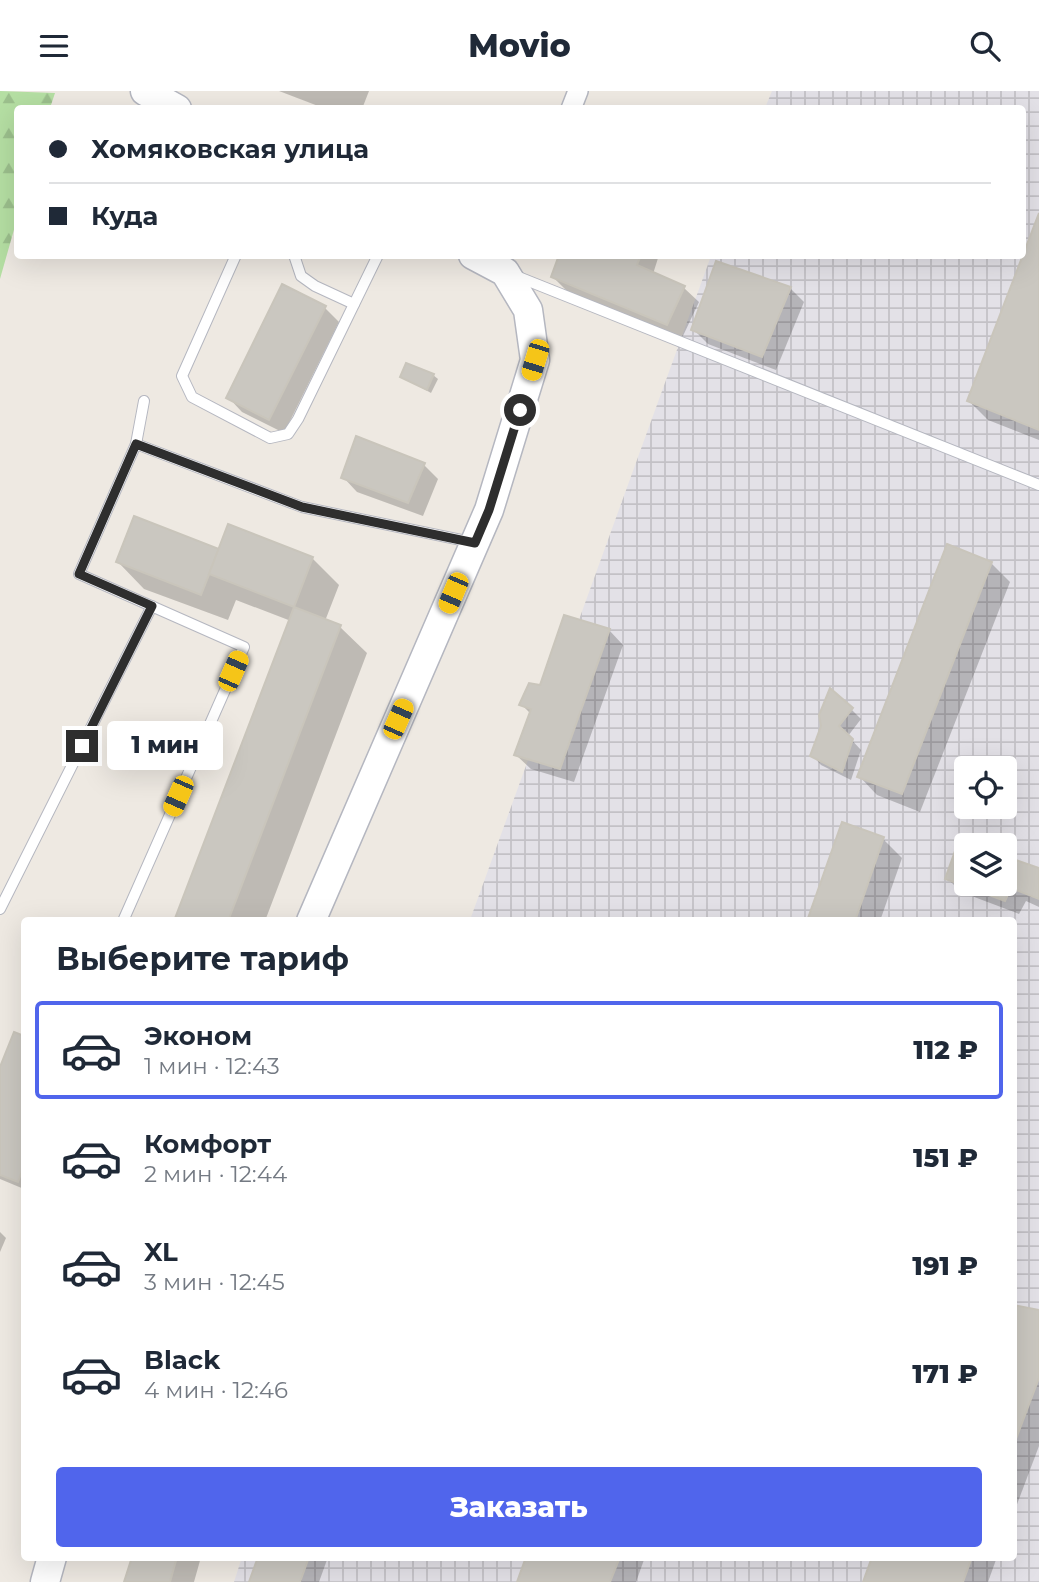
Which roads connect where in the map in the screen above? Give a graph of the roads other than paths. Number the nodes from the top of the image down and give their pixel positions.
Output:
1 (145, 91) edge
2 (170, 105) edge
3 (234, 259) edge
4 (295, 259) edge
5 (373, 259) edge
6 (489, 259) edge
7 (509, 264) edge
8 (354, 304) junction
9 (144, 401) dead end
10 (136, 444) junction
11 (1039, 485) edge
12 (475, 543) junction
13 (152, 606) junction
14 (0, 909) edge
15 (125, 917) edge
16 (313, 917) edge
17 (51, 1561) edge
18 (45, 1582) edge

1 - 2 street
3 - 8 lane
4 - 8 lane
5 - 8 lane
6 - 7 street
7 - 11 lane
7 - 12 street
9 - 10 lane
10 - 12 lane
10 - 13 lane
12 - 16 street
13 - 14 lane
13 - 15 lane
17 - 18 street

